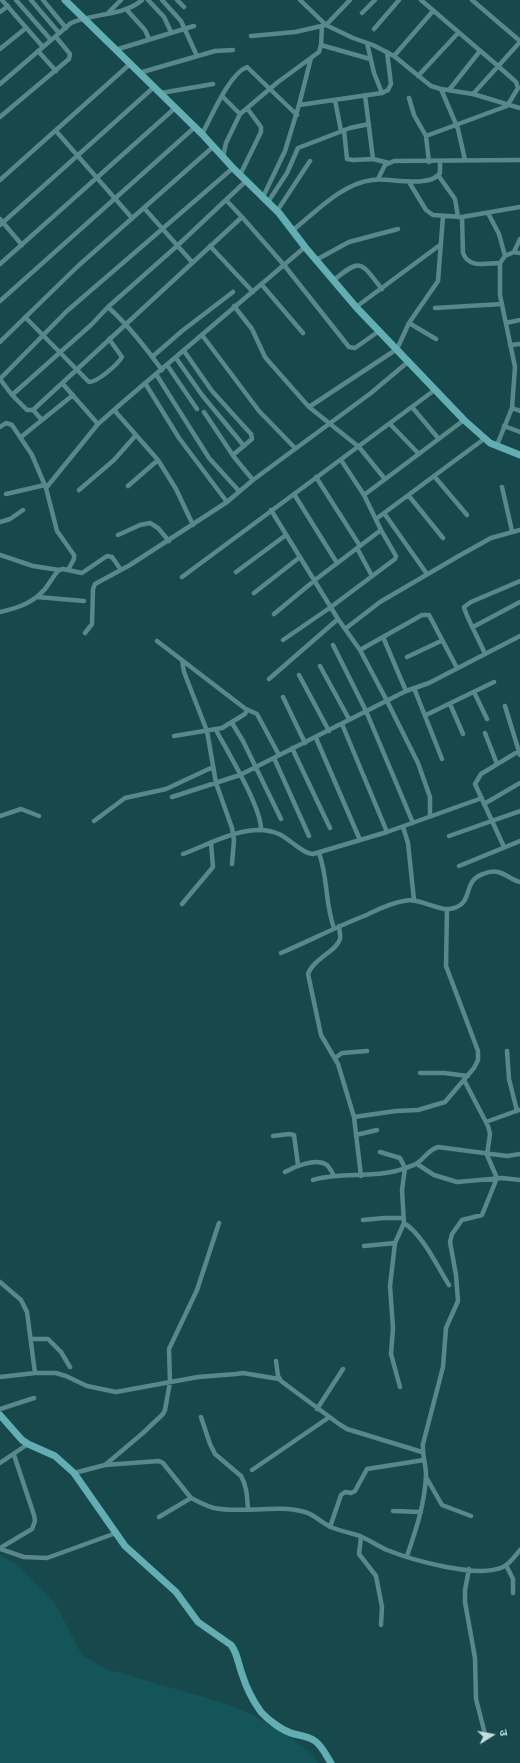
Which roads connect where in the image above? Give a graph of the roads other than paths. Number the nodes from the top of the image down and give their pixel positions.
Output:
1 (2, 0) edge
2 (16, 0) edge
3 (31, 0) edge
4 (43, 0) edge
5 (65, 0) edge
6 (121, 0) edge
7 (142, 0) edge
8 (148, 0) edge
9 (162, 0) edge
10 (177, 0) edge
11 (300, 0) edge
12 (350, 0) edge
13 (375, 0) edge
14 (398, 0) edge
15 (420, 0) edge
16 (472, 0) edge
17 (8, 6) junction
18 (184, 7) dead end
19 (126, 9) junction
20 (433, 11) junction
21 (0, 12) edge
22 (108, 13) junction
23 (362, 13) dead end
24 (83, 18) junction
25 (194, 26) dead end
26 (324, 26) junction
27 (26, 28) junction
28 (66, 28) junction
29 (184, 29) junction
30 (374, 29) dead end
31 (172, 32) junction
32 (458, 32) junction
33 (57, 35) junction
34 (251, 36) dead end
35 (149, 39) junction
36 (51, 40) junction
37 (520, 41) edge
38 (367, 43) junction
39 (321, 45) junction
40 (43, 47) junction
41 (0, 49) edge
42 (115, 50) junction
43 (233, 50) dead end
44 (38, 51) junction
45 (480, 51) junction
46 (387, 52) junction
47 (197, 56) junction
48 (394, 56) junction
49 (312, 58) junction
50 (370, 59) junction
51 (130, 64) junction
52 (498, 66) junction
53 (56, 71) junction
54 (139, 73) junction
55 (418, 76) junction
56 (0, 84) edge
57 (213, 84) dead end
58 (154, 87) junction
59 (270, 89) junction
60 (441, 89) junction
61 (449, 90) junction
62 (382, 92) junction
63 (160, 93) junction
64 (474, 94) junction
65 (365, 95) junction
66 (222, 96) junction
67 (409, 98) dead end
68 (335, 100) junction
69 (299, 105) junction
70 (506, 106) junction
71 (175, 108) junction
72 (247, 108) junction
73 (520, 108) edge
74 (240, 114) junction
75 (297, 115) junction
76 (0, 117) edge
77 (369, 124) junction
78 (456, 124) junction
79 (195, 127) junction
80 (56, 131) junction
81 (343, 131) junction
82 (202, 134) junction
83 (426, 136) junction
84 (214, 146) junction
85 (78, 154) junction
86 (223, 157) junction
87 (373, 159) junction
88 (465, 160) junction
89 (520, 160) edge
90 (310, 161) dead end
91 (440, 161) junction
92 (429, 162) junction
93 (389, 163) junction
94 (233, 168) junction
95 (240, 175) junction
96 (438, 175) junction
97 (98, 177) junction
98 (378, 179) junction
99 (0, 180) edge
100 (246, 181) junction
101 (409, 182) junction
102 (115, 198) junction
103 (266, 199) junction
104 (226, 200) junction
105 (520, 207) edge
106 (144, 208) junction
107 (277, 211) junction
108 (488, 213) junction
109 (443, 216) junction
110 (242, 217) junction
111 (460, 217) junction
112 (132, 218) junction
113 (1, 222) edge
114 (163, 229) junction
115 (398, 229) dead end
116 (293, 230) junction
117 (520, 239) edge
118 (22, 245) junction
119 (440, 245) junction
120 (177, 246) junction
121 (210, 246) junction
122 (305, 247) junction
123 (514, 252) junction
124 (520, 253) edge
125 (505, 256) junction
126 (316, 260) junction
127 (192, 262) junction
128 (500, 263) junction
129 (0, 264) edge
130 (284, 266) junction
131 (334, 280) junction
132 (262, 285) junction
133 (382, 289) junction
134 (233, 292) dead end
135 (253, 292) junction
136 (0, 301) edge
137 (502, 304) junction
138 (234, 306) junction
139 (108, 307) junction
140 (356, 307) junction
141 (435, 308) dead end
142 (25, 317) junction
143 (520, 320) edge
144 (409, 323) junction
145 (506, 323) junction
146 (126, 324) junction
147 (379, 331) junction
148 (303, 333) dead end
149 (43, 334) junction
150 (202, 335) junction
151 (109, 339) junction
152 (436, 339) dead end
153 (0, 342) edge
154 (520, 344) edge
155 (510, 345) junction
156 (397, 349) junction
157 (184, 351) junction
158 (60, 352) junction
159 (152, 357) junction
160 (176, 358) junction
161 (409, 361) junction
162 (167, 365) junction
163 (517, 367) edge
164 (77, 369) junction
165 (162, 370) junction
166 (156, 374) junction
167 (0, 379) edge
168 (62, 383) junction
169 (145, 383) junction
170 (436, 389) junction
171 (12, 395) junction
172 (73, 395) junction
173 (309, 407) junction
174 (412, 407) junction
175 (512, 408) junction
176 (197, 409) dead end
177 (33, 410) junction
178 (114, 410) junction
179 (520, 411) edge
180 (204, 412) dead end
181 (42, 420) junction
182 (464, 420) junction
183 (329, 423) junction
184 (98, 424) junction
185 (390, 424) junction
186 (504, 426) junction
187 (0, 427) edge
188 (520, 432) edge
189 (136, 435) junction
190 (20, 437) junction
191 (438, 438) junction
192 (484, 439) junction
193 (497, 445) junction
194 (244, 446) junction
195 (358, 447) junction
196 (295, 448) junction
197 (418, 453) junction
198 (233, 455) junction
199 (520, 455) edge
200 (158, 460) junction
201 (341, 460) junction
202 (434, 476) junction
203 (316, 477) junction
204 (384, 479) junction
205 (253, 480) junction
206 (128, 486) dead end
207 (45, 487) junction
208 (502, 487) dead end
209 (79, 490) dead end
210 (239, 491) junction
211 (6, 494) dead end
212 (294, 494) junction
213 (364, 495) junction
214 (409, 496) junction
215 (228, 502) junction
216 (23, 510) dead end
217 (271, 510) junction
218 (384, 513) junction
219 (467, 515) dead end
220 (376, 519) junction
221 (0, 522) edge
222 (193, 525) junction
223 (381, 530) junction
224 (520, 530) edge
225 (512, 531) junction
226 (118, 535) dead end
227 (286, 535) junction
228 (443, 538) dead end
229 (169, 541) junction
230 (358, 547) junction
231 (0, 555) edge
232 (300, 557) junction
233 (337, 563) junction
234 (59, 570) junction
235 (68, 570) junction
236 (120, 570) junction
237 (236, 572) dead end
238 (427, 574) junction
239 (372, 576) junction
240 (182, 577) dead end
241 (314, 580) junction
242 (520, 581) edge
243 (254, 593) dead end
244 (37, 597) junction
245 (84, 601) dead end
246 (520, 602) edge
247 (331, 607) junction
248 (0, 612) edge
249 (274, 614) dead end
250 (338, 619) junction
251 (473, 627) junction
252 (345, 630) junction
253 (86, 633) dead end
254 (520, 636) edge
255 (383, 637) junction
256 (283, 640) dead end
257 (158, 641) dead end
258 (441, 641) junction
259 (333, 645) dead end
260 (360, 650) junction
261 (485, 654) junction
262 (407, 657) dead end
263 (182, 660) junction
264 (320, 666) dead end
265 (457, 668) junction
266 (299, 675) dead end
267 (269, 679) dead end
268 (494, 682) dead end
269 (414, 688) junction
270 (406, 691) junction
271 (474, 692) junction
272 (282, 697) dead end
273 (387, 701) junction
274 (450, 704) junction
275 (505, 706) dead end
276 (246, 709) junction
277 (366, 711) junction
278 (426, 716) junction
279 (349, 719) junction
280 (486, 719) dead end
281 (232, 722) junction
282 (342, 724) junction
283 (216, 730) junction
284 (207, 731) junction
285 (329, 731) junction
286 (486, 733) dead end
287 (463, 734) dead end
288 (174, 736) dead end
289 (316, 738) junction
290 (305, 743) junction
291 (292, 748) junction
292 (519, 753) edge
293 (279, 755) junction
294 (274, 758) junction
295 (442, 759) dead end
296 (497, 764) junction
297 (213, 767) junction
298 (256, 767) junction
299 (240, 775) junction
300 (216, 783) junction
301 (520, 783) edge
302 (172, 797) dead end
303 (482, 798) junction
304 (484, 804) junction
305 (520, 811) edge
306 (0, 816) edge
307 (39, 816) dead end
308 (430, 816) junction
309 (281, 819) dead end
310 (94, 821) dead end
311 (494, 821) junction
312 (413, 823) junction
313 (403, 827) junction
314 (330, 828) dead end
315 (261, 830) junction
316 (387, 832) junction
317 (234, 834) junction
318 (309, 836) dead end
319 (449, 836) dead end
320 (360, 840) junction
321 (520, 841) edge
322 (211, 843) junction
323 (504, 847) junction
324 (319, 853) junction
325 (183, 854) dead end
326 (232, 864) dead end
327 (459, 866) dead end
328 (520, 882) edge
329 (414, 900) junction
330 (182, 904) dead end
331 (446, 909) junction
332 (336, 927) junction
333 (281, 953) dead end
334 (367, 1051) dead end
335 (507, 1052) dead end
336 (335, 1058) junction
337 (420, 1073) dead end
338 (466, 1078) junction
339 (519, 1110) edge
340 (354, 1117) junction
341 (486, 1122) junction
342 (377, 1130) dead end
343 (356, 1135) junction
344 (273, 1136) dead end
345 (380, 1152) dead end
346 (488, 1153) junction
347 (520, 1154) edge
348 (417, 1164) junction
349 (298, 1165) junction
350 (405, 1168) junction
351 (285, 1172) dead end
352 (334, 1176) junction
353 (361, 1176) junction
354 (497, 1178) junction
355 (313, 1180) dead end
356 (520, 1180) edge
357 (363, 1220) dead end
358 (404, 1221) junction
359 (219, 1223) dead end
360 (395, 1243) junction
361 (364, 1246) dead end
362 (0, 1282) edge
363 (449, 1285) dead end
364 (32, 1339) junction
365 (276, 1361) dead end
366 (70, 1367) dead end
367 (343, 1369) dead end
368 (35, 1373) junction
369 (0, 1377) edge
370 (279, 1378) junction
371 (170, 1382) junction
372 (400, 1387) dead end
373 (34, 1398) dead end
374 (0, 1409) edge
375 (317, 1409) junction
376 (0, 1415) edge
377 (201, 1417) dead end
378 (328, 1418) junction
379 (28, 1444) junction
380 (422, 1452) junction
381 (14, 1455) junction
382 (424, 1460) junction
383 (0, 1464) edge
384 (104, 1465) junction
385 (252, 1470) dead end
386 (74, 1473) junction
387 (426, 1477) junction
388 (191, 1498) junction
389 (248, 1509) junction
390 (393, 1512) dead end
391 (421, 1512) junction
392 (471, 1516) dead end
393 (159, 1517) dead end
394 (330, 1527) junction
395 (116, 1533) junction
396 (361, 1537) junction
397 (0, 1549) edge
398 (520, 1550) edge
399 (408, 1556) junction
400 (506, 1565) junction
401 (469, 1569) junction
402 (513, 1593) dead end
403 (382, 1625) dead end
404 (485, 1734) dead end
405 (331, 1763) edge

1 - 17 street
2 - 36 street
3 - 33 street
4 - 28 street
5 - 24 street
6 - 22 street
7 - 19 street
8 - 31 street
9 - 29 street
10 - 18 street
11 - 26 street
12 - 26 street
13 - 23 street
14 - 30 street
15 - 20 street
16 - 37 street
17 - 21 street
17 - 27 street
19 - 22 street
19 - 35 street
20 - 32 street
20 - 48 street
22 - 24 street
24 - 28 street
24 - 42 street
25 - 29 street
26 - 34 street
26 - 38 street
26 - 39 street
27 - 40 street
27 - 41 street
28 - 33 street
29 - 31 street
29 - 47 street
31 - 35 street
32 - 45 street
32 - 55 street
33 - 36 street
33 - 53 street
35 - 42 street
36 - 40 street
37 - 52 street
38 - 46 street
38 - 50 street
39 - 49 street
39 - 50 street
40 - 44 street
42 - 51 street
43 - 47 street
44 - 53 street
44 - 56 street
45 - 52 street
45 - 61 street
46 - 48 street
46 - 62 street
47 - 54 street
48 - 55 street
49 - 59 street
49 - 69 street
50 - 62 street
51 - 54 street
51 - 80 street
52 - 64 street
52 - 70 street
53 - 76 street
54 - 58 street
55 - 60 street
57 - 63 street
58 - 63 street
58 - 85 street
59 - 66 street
59 - 72 street
59 - 75 street
60 - 61 street
60 - 78 street
61 - 64 street
62 - 65 street
63 - 71 street
64 - 70 street
65 - 68 street
65 - 77 street
66 - 74 street
66 - 82 street
67 - 83 street
68 - 69 street
68 - 81 street
69 - 75 street
70 - 73 street
70 - 78 street
71 - 79 street
71 - 97 street
72 - 74 street
72 - 95 street
74 - 86 street
75 - 103 street
77 - 81 street
77 - 87 street
78 - 83 street
78 - 88 street
79 - 82 street
79 - 102 street
80 - 85 street
80 - 99 street
81 - 87 street
81 - 103 street
82 - 84 street
83 - 92 street
84 - 86 street
84 - 106 street
85 - 97 street
85 - 113 street
86 - 94 street
87 - 93 street
88 - 89 street
88 - 91 street
90 - 107 street
91 - 92 street
91 - 96 street
92 - 93 street
93 - 98 street
94 - 95 street
94 - 114 street
95 - 100 street
96 - 101 street
96 - 111 street
97 - 102 street
97 - 118 street
98 - 101 street
98 - 116 street
100 - 103 street
100 - 104 street
101 - 109 street
102 - 112 street
102 - 136 street
103 - 107 street
104 - 110 street
104 - 120 street
105 - 108 street
106 - 112 street
106 - 114 street
107 - 116 street
108 - 111 street
108 - 125 street
109 - 111 street
109 - 119 street
110 - 121 street
110 - 130 street
111 - 128 street
112 - 142 street
113 - 118 street
114 - 120 street
114 - 149 street
115 - 126 street
116 - 122 street
117 - 123 street
118 - 129 street
119 - 133 street
119 - 144 street
120 - 127 street
120 - 139 street
121 - 127 street
121 - 135 street
122 - 126 street
122 - 130 street
123 - 124 street
123 - 125 street
125 - 128 street
126 - 131 street
127 - 146 street
128 - 137 street
130 - 132 street
130 - 147 street
131 - 133 street
131 - 140 street
132 - 135 street
132 - 148 street
133 - 140 street
134 - 159 street
135 - 138 street
137 - 141 street
137 - 145 street
138 - 150 street
138 - 173 street
139 - 146 street
139 - 158 street
140 - 147 street
142 - 149 street
142 - 153 street
143 - 145 street
144 - 152 street
144 - 156 street
145 - 155 street
146 - 151 street
146 - 159 street
147 - 156 street
149 - 158 street
149 - 167 street
150 - 157 street
150 - 196 street
151 - 164 street
151 - 164 street
154 - 155 street
155 - 163 street
156 - 161 street
156 - 173 street
157 - 160 street
157 - 194 street
158 - 164 street
158 - 171 street
159 - 165 street
160 - 162 street
160 - 194 street
161 - 170 street
161 - 183 street
162 - 165 street
162 - 176 street
163 - 175 street
164 - 168 street
165 - 166 street
166 - 169 street
166 - 210 street
167 - 171 street
168 - 172 street
168 - 177 street
169 - 178 street
169 - 215 street
170 - 174 street
170 - 182 street
171 - 177 street
172 - 181 street
172 - 184 street
173 - 183 street
174 - 185 street
174 - 191 street
175 - 179 street
175 - 186 street
177 - 181 street
178 - 184 street
178 - 189 street
180 - 198 street
181 - 190 street
182 - 191 street
182 - 192 street
183 - 195 street
183 - 196 street
184 - 207 street
185 - 195 street
185 - 197 street
186 - 188 street
186 - 193 street
187 - 190 street
189 - 200 street
189 - 209 street
190 - 207 street
191 - 197 street
192 - 193 street
192 - 202 street
193 - 199 street
194 - 198 street
195 - 201 street
195 - 204 street
196 - 205 street
197 - 204 street
198 - 205 street
200 - 206 street
200 - 222 street
201 - 203 street
201 - 213 street
202 - 214 street
202 - 219 street
203 - 212 street
203 - 230 street
204 - 213 street
205 - 210 street
207 - 211 street
207 - 235 street
208 - 225 street
210 - 215 street
212 - 217 street
212 - 233 street
213 - 220 street
214 - 218 street
214 - 228 street
215 - 222 street
216 - 221 street
217 - 227 street
217 - 240 street
218 - 220 street
218 - 238 street
220 - 223 street
222 - 229 street
223 - 230 street
223 - 239 street
224 - 225 street
225 - 238 street
226 - 229 street
227 - 232 street
227 - 237 street
229 - 236 street
230 - 233 street
230 - 239 street
231 - 234 street
232 - 241 street
232 - 243 street
233 - 241 street
234 - 235 street
234 - 244 street
235 - 236 street
236 - 253 street
238 - 252 street
239 - 247 street
241 - 247 street
241 - 249 street
242 - 251 street
244 - 245 street
244 - 248 street
246 - 251 street
247 - 250 street
247 - 256 street
250 - 252 street
250 - 267 street
251 - 261 street
252 - 260 street
254 - 261 street
255 - 258 street
255 - 260 street
255 - 270 street
257 - 263 street
258 - 262 street
258 - 265 street
259 - 277 street
260 - 273 street
261 - 265 street
263 - 276 street
263 - 284 street
264 - 279 street
265 - 269 street
266 - 285 street
268 - 271 street
269 - 270 street
269 - 278 street
270 - 273 street
271 - 274 street
271 - 280 street
272 - 290 street
273 - 277 street
273 - 308 street
274 - 278 street
274 - 287 street
275 - 292 street
276 - 281 street
276 - 293 street
277 - 279 street
277 - 312 street
278 - 295 street
279 - 282 street
281 - 283 street
281 - 298 street
282 - 285 street
282 - 316 street
283 - 284 street
283 - 299 street
284 - 288 street
284 - 297 street
285 - 289 street
286 - 296 street
289 - 290 street
289 - 320 street
290 - 291 street
291 - 293 street
291 - 314 street
292 - 296 street
293 - 294 street
294 - 298 street
294 - 318 street
296 - 303 street
297 - 300 street
297 - 310 street
298 - 299 street
298 - 309 street
299 - 300 street
299 - 315 street
300 - 302 street
300 - 317 street
301 - 304 street
303 - 304 street
303 - 308 street
304 - 311 street
305 - 311 street
306 - 307 street
308 - 312 street
311 - 319 street
311 - 323 street
312 - 313 street
313 - 316 street
313 - 329 street
315 - 317 street
315 - 324 street
316 - 320 street
317 - 322 street
317 - 326 street
320 - 324 street
321 - 323 street
322 - 325 street
322 - 330 street
323 - 327 street
324 - 332 street
328 - 331 street
329 - 331 street
329 - 332 street
331 - 338 street
332 - 333 street
332 - 336 street
334 - 336 street
335 - 339 street
336 - 340 street
337 - 338 street
338 - 340 street
338 - 341 street
339 - 341 street
340 - 343 street
341 - 346 street
342 - 343 street
343 - 353 street
344 - 349 street
345 - 350 street
346 - 347 street
346 - 348 street
346 - 354 street
348 - 350 street
348 - 354 street
349 - 351 street
349 - 352 street
350 - 353 street
350 - 358 street
352 - 353 street
352 - 355 street
354 - 356 street
354 - 380 street
357 - 358 street
358 - 360 street
358 - 363 street
359 - 371 street
360 - 361 street
360 - 372 street
362 - 364 street
364 - 366 street
364 - 368 street
365 - 370 street
367 - 375 street
368 - 369 street
368 - 371 street
370 - 371 street
370 - 375 street
371 - 384 street
373 - 374 street
375 - 378 street
376 - 379 street
377 - 389 street
378 - 380 street
378 - 385 street
379 - 381 street
379 - 386 street
380 - 382 street
381 - 383 street
381 - 397 street
382 - 387 street
382 - 394 street
384 - 386 street
384 - 388 street
386 - 395 street
387 - 391 street
387 - 392 street
388 - 389 street
388 - 393 street
389 - 394 street
390 - 391 street
391 - 399 street
394 - 396 street
395 - 397 street
395 - 405 street
396 - 399 street
396 - 403 street
398 - 400 street
399 - 401 street
400 - 401 street
400 - 402 street
401 - 404 street

